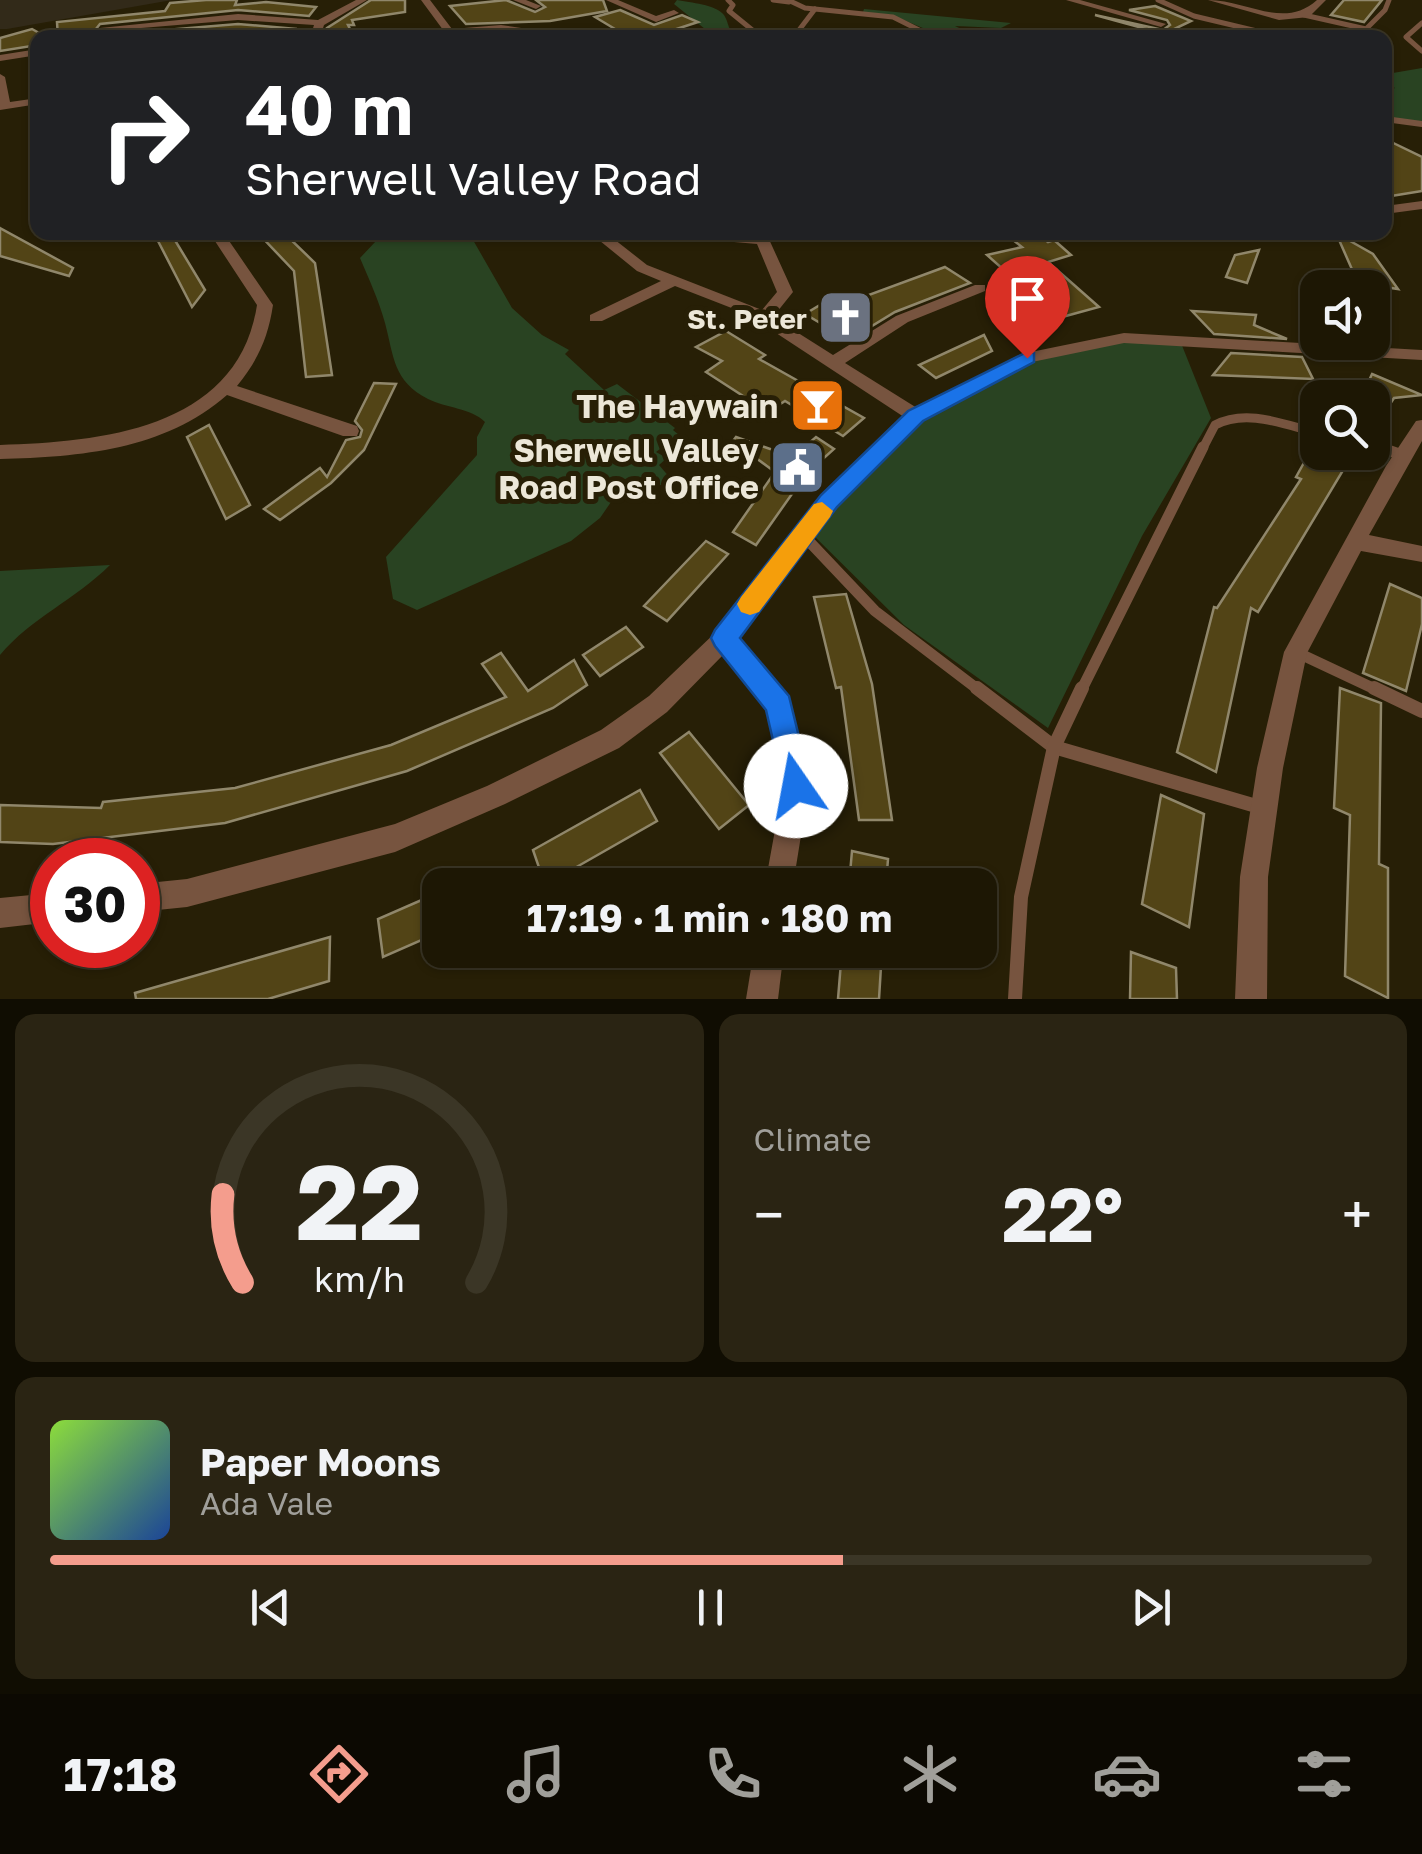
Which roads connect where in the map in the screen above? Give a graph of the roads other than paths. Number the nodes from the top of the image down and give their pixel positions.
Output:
1 (363, 0) edge
2 (429, 0) edge
3 (517, 0) edge
4 (631, 0) edge
5 (728, 0) edge
6 (773, 0) edge
7 (1070, 0) edge
8 (1158, 0) edge
9 (1212, 0) edge
10 (1322, 0) edge
11 (1388, 0) edge
12 (788, 1) edge
13 (614, 2) edge
14 (536, 6) dead end
15 (815, 9) junction
16 (674, 13) dead end
17 (1304, 15) junction
18 (1422, 22) edge
19 (164, 23) junction
20 (320, 24) junction
21 (1162, 24) dead end
22 (105, 28) dead end
23 (1366, 29) joint
24 (160, 30) edge
25 (318, 30) edge
26 (449, 30) edge
27 (487, 30) edge
28 (517, 30) edge
29 (752, 30) edge
30 (796, 30) edge
31 (918, 30) edge
32 (1253, 30) edge
33 (1422, 50) edge
34 (30, 53) edge
35 (0, 58) edge
36 (0, 78) edge
37 (30, 102) edge
38 (2, 106) edge
39 (1392, 120) edge
40 (1422, 124) edge
41 (1422, 205) edge
42 (1392, 209) edge
43 (221, 240) edge
44 (606, 240) edge
45 (764, 240) edge
46 (673, 281) junction
47 (980, 288) dead end
48 (596, 318) dead end
49 (763, 318) junction
50 (1422, 355) edge
51 (834, 362) junction
52 (226, 388) junction
53 (916, 416) junction
54 (1422, 426) edge
55 (1300, 429) edge
56 (350, 431) dead end
57 (1390, 451) edge
58 (0, 452) edge
59 (1402, 455) junction
60 (802, 535) junction
61 (1355, 541) junction
62 (1422, 554) edge
63 (724, 638) junction
64 (1296, 652) junction
65 (1422, 711) edge
66 (1054, 747) junction
67 (1264, 808) junction
68 (782, 868) edge
69 (160, 896) edge
70 (30, 910) edge
71 (0, 913) edge
72 (766, 968) edge
73 (762, 999) edge
74 (1015, 999) edge
75 (1251, 999) edge

1 - 20 street
2 - 26 street
3 - 14 street
4 - 13 street
5 - 29 lane
6 - 12 lane
7 - 21 street
8 - 32 lane
9 - 17 street
10 - 17 street
11 - 23 lane
12 - 15 lane
13 - 16 street
15 - 30 lane
15 - 31 lane
17 - 23 lane
18 - 33 lane
19 - 20 street
19 - 22 street
19 - 24 street
20 - 25 street
27 - 28 street
34 - 35 street
36 - 38 street
37 - 38 street
39 - 40 lane
41 - 42 street
43 - 52 street
44 - 46 street
45 - 49 street
46 - 48 street
46 - 49 street
47 - 51 street
49 - 51 street
50 - 53 street
51 - 53 street
52 - 56 street
52 - 58 street
53 - 60 street
54 - 59 street
55 - 66 lane
57 - 59 lane
59 - 61 street
60 - 63 street
60 - 66 lane
61 - 62 street
61 - 64 street
63 - 68 street
63 - 69 street
64 - 65 lane
64 - 67 street
66 - 67 lane
66 - 74 lane
67 - 75 street
70 - 71 street
72 - 73 street

